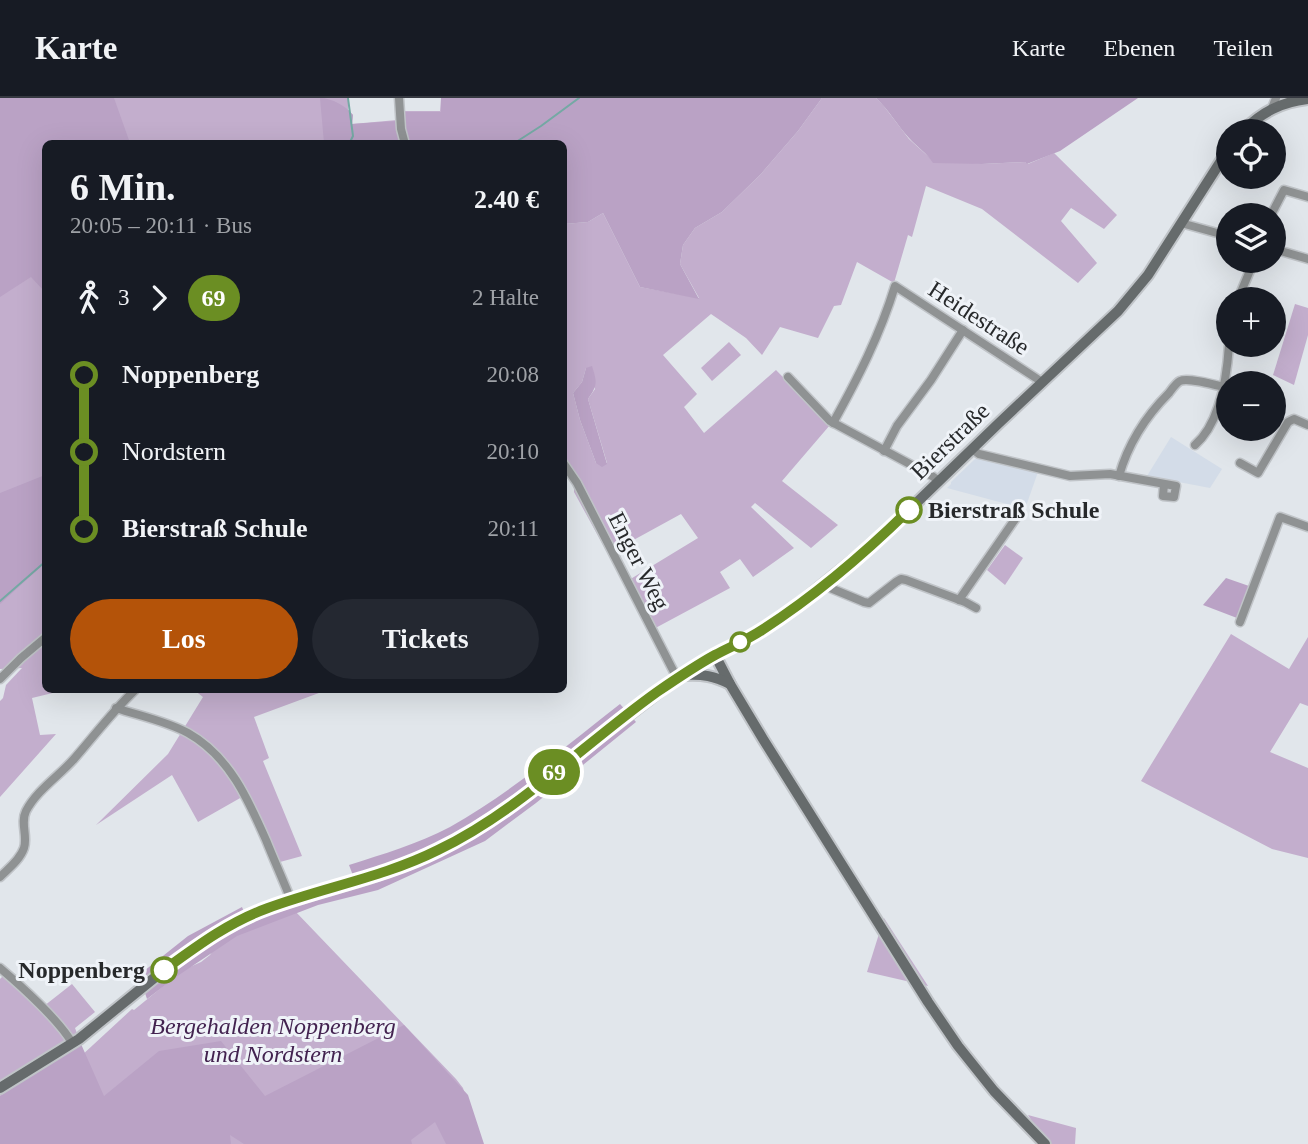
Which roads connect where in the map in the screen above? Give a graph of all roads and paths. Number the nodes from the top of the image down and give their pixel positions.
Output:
1 (399, 98) edge
2 (1282, 98) edge
3 (1308, 99) edge
4 (1274, 103) edge
5 (1256, 119) edge
6 (404, 140) edge
7 (1216, 169) edge
8 (1308, 197) edge
9 (1277, 203) edge
10 (1181, 223) junction
11 (1216, 233) edge
12 (1286, 253) edge
13 (1308, 259) edge
14 (963, 330) junction
15 (788, 377) dead end
16 (1042, 382) junction
17 (1216, 385) edge
18 (1216, 410) edge
19 (833, 423) junction
20 (1308, 425) edge
21 (1195, 445) dead end
22 (972, 449) junction
23 (884, 450) junction
24 (1240, 463) dead end
25 (567, 472) edge
26 (1258, 473) junction
27 (1119, 475) junction
28 (1266, 478) dead end
29 (939, 481) junction
30 (1164, 484) dead end
31 (1018, 515) dead end
32 (1308, 527) edge
33 (823, 585) junction
34 (959, 600) junction
35 (976, 608) dead end
36 (1240, 622) dead end
37 (42, 640) edge
38 (715, 655) junction
39 (679, 677) junction
40 (0, 679) edge
41 (730, 684) junction
42 (132, 693) edge
43 (116, 708) junction
44 (0, 877) edge
45 (291, 900) junction
46 (0, 968) edge
47 (72, 1043) junction
48 (0, 1088) edge
49 (1045, 1144) edge

1 - 6 street
2 - 4 street
3 - 4 main road
4 - 5 main road
7 - 10 main road, Bierstraße
8 - 9 street
10 - 11 street
10 - 16 main road, Bierstraße
12 - 13 street
14 - 16 street, Heidestraße
14 - 19 street, Heidestraße
14 - 23 street
15 - 19 street
16 - 22 main road, Bierstraße
17 - 27 street
18 - 21 street
19 - 23 street
20 - 26 street
22 - 27 street
22 - 29 main road, Bierstraße
23 - 29 street
24 - 26 street
25 - 39 street, Enger Weg
26 - 28 street
27 - 30 street
29 - 33 main road, Bierstraße
31 - 34 street
32 - 36 street
33 - 34 street
33 - 38 main road, Bierstraße
34 - 35 street
37 - 40 street
38 - 39 main road, Bierstraße
38 - 41 main road
39 - 41 main road
39 - 45 main road, Bierstraße
41 - 49 main road
42 - 43 street
43 - 44 street
43 - 45 street
45 - 47 main road, Bierstraße
46 - 47 street
47 - 48 main road, Bierstraße

